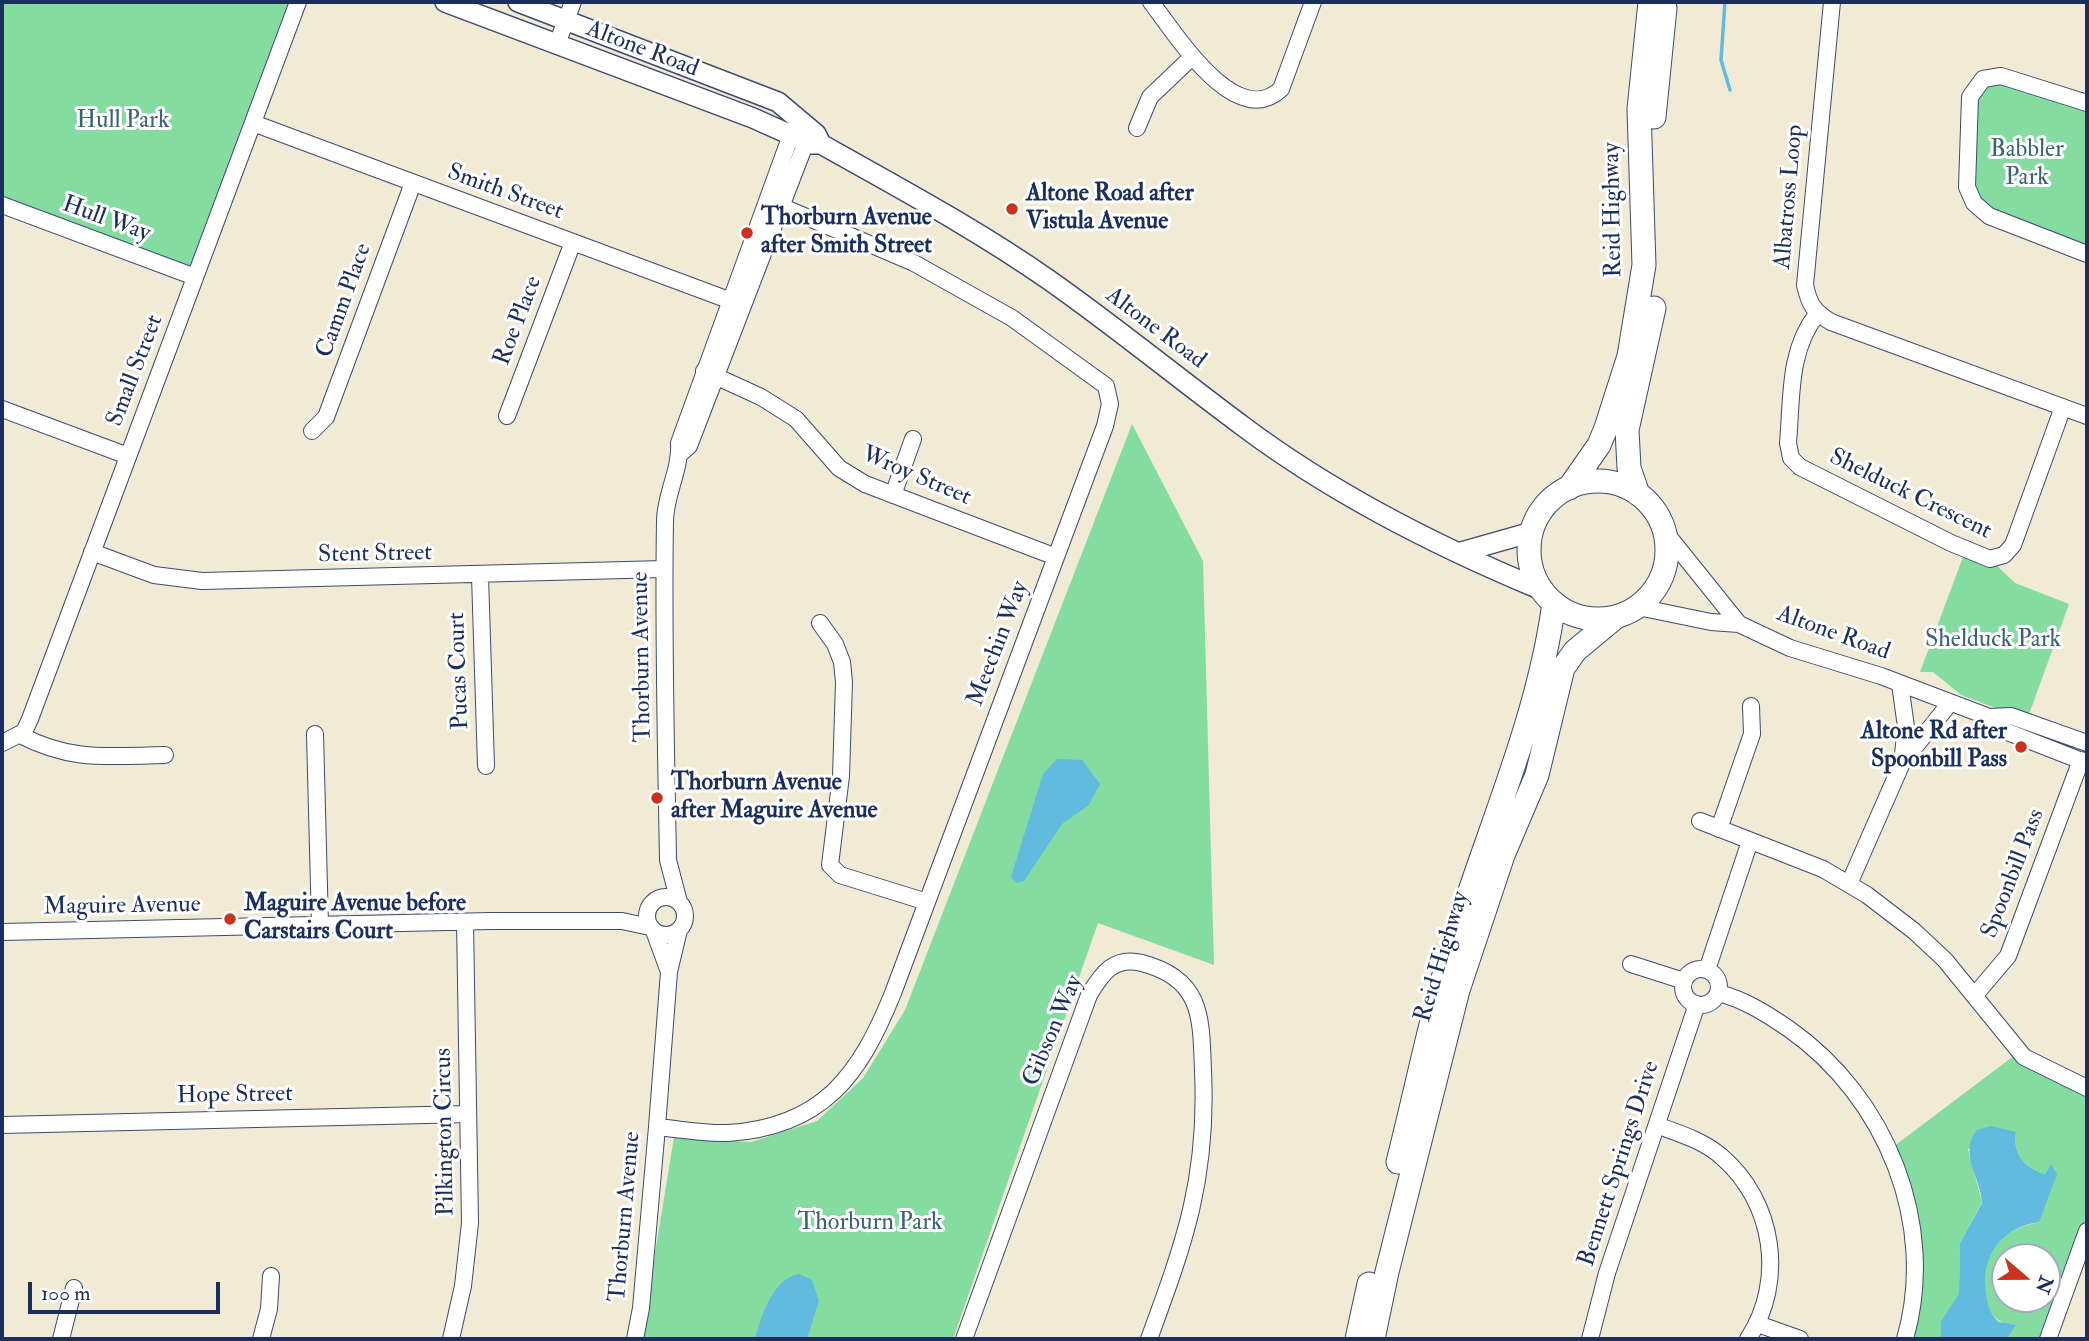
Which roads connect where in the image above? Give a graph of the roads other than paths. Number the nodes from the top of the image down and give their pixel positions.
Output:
1 (298, 2) edge
2 (446, 2) edge
3 (518, 2) edge
4 (1151, 2) edge
5 (1313, 2) edge
6 (1650, 2) edge
7 (1665, 2) edge
8 (1832, 2) edge
9 (569, 11) edge
10 (557, 44) junction
11 (1192, 57) junction
12 (2087, 103) edge
13 (253, 123) junction
14 (1137, 128) dead end
15 (806, 140) junction
16 (413, 183) junction
17 (774, 203) junction
18 (2, 205) edge
19 (573, 242) junction
20 (2087, 254) edge
21 (195, 277) junction
22 (737, 303) junction
23 (1816, 314) junction
24 (710, 374) junction
25 (2063, 407) junction
26 (2, 410) edge
27 (507, 416) dead end
28 (2087, 416) edge
29 (312, 431) dead end
30 (913, 439) dead end
31 (128, 456) junction
32 (1569, 488) junction
33 (1638, 494) junction
34 (893, 495) junction
35 (1665, 532) junction
36 (1532, 533) junction
37 (92, 552) junction
38 (1458, 553) junction
39 (1056, 557) junction
40 (664, 569) junction
41 (480, 576) junction
42 (1548, 596) junction
43 (1638, 607) junction
44 (1616, 617) junction
45 (820, 623) dead end
46 (1740, 624) junction
47 (1900, 684) junction
48 (1950, 703) junction
49 (1751, 706) dead end
50 (1989, 717) junction
51 (316, 734) dead end
52 (20, 735) junction
53 (2, 743) edge
54 (2087, 743) edge
55 (164, 755) dead end
56 (2084, 761) edge
57 (1902, 763) junction
58 (486, 765) dead end
59 (1700, 821) dead end
60 (1719, 829) junction
61 (1750, 841) junction
62 (668, 860) junction
63 (1849, 884) junction
64 (679, 902) junction
65 (927, 902) junction
66 (653, 905) junction
67 (622, 921) junction
68 (465, 922) junction
69 (320, 925) junction
70 (652, 929) junction
71 (678, 930) junction
72 (2, 932) edge
73 (1631, 964) dead end
74 (1707, 970) junction
75 (669, 972) junction
76 (1684, 981) junction
77 (1719, 993) junction
78 (1975, 995) junction
79 (1697, 1004) junction
80 (2087, 1088) edge
81 (468, 1114) junction
82 (2, 1125) edge
83 (1659, 1126) junction
84 (657, 1127) junction
85 (2087, 1231) edge
86 (271, 1276) dead end
87 (74, 1288) dead end
88 (1758, 1324) junction
89 (61, 1339) edge
90 (261, 1339) edge
91 (451, 1339) edge
92 (635, 1339) edge
93 (964, 1339) edge
94 (1149, 1339) edge
95 (1357, 1339) edge
96 (1373, 1339) edge
97 (1590, 1339) edge
98 (1748, 1339) edge
99 (1800, 1339) edge
100 (1905, 1339) edge
101 (2048, 1339) edge

1 - 13 street, Small Street
2 - 10 main road, Altone Road
3 - 9 main road, Altone Road
4 - 11 street
5 - 11 street
6 - 32 highway, Reid Highway
7 - 33 highway, Reid Highway
8 - 23 street, Albatross Loop
9 - 10 street
9 - 15 main road, Altone Road
10 - 15 main road, Altone Road
11 - 14 street
12 - 20 street
13 - 16 street, Smith Street
13 - 21 street, Small Street
15 - 17 street, Thorburn Avenue
15 - 38 main road, Altone Road
16 - 19 street, Smith Street
16 - 29 street, Camm Place
17 - 22 street, Thorburn Avenue
17 - 39 street, Meechin Way
18 - 21 street, Hull Way
19 - 22 street, Smith Street
19 - 27 street, Roe Place
21 - 31 street, Small Street
22 - 24 street, Thorburn Avenue
23 - 25 street
23 - 25 street, Shelduck Crescent
24 - 34 street, Wroy Street
24 - 40 street, Thorburn Avenue
25 - 28 street
26 - 31 street
30 - 34 street
31 - 37 street, Small Street
32 - 33 highway
32 - 36 highway
33 - 35 highway
34 - 39 street, Wroy Street
35 - 43 highway
35 - 46 street, Altone Road
36 - 38 main road
36 - 42 highway
37 - 41 street, Stent Street
37 - 52 street, Small Street
38 - 42 main road, Altone Road
39 - 65 street, Meechin Way
40 - 41 street, Stent Street
40 - 62 street, Thorburn Avenue
41 - 58 street, Pucas Court
42 - 44 highway
42 - 95 highway, Reid Highway
43 - 44 highway
43 - 46 street, Altone Road
44 - 96 highway, Reid Highway
45 - 65 street
46 - 47 street, Altone Road
47 - 48 street, Altone Road
47 - 57 street
48 - 50 street, Altone Road
48 - 57 street
49 - 60 street
50 - 54 street, Altone Road
50 - 56 street, Altone Road
51 - 69 street
52 - 53 street
52 - 55 street
56 - 78 street, Spoonbill Pass
57 - 63 street
59 - 60 street
60 - 61 street
61 - 63 street
61 - 74 street
62 - 64 street, Thorburn Avenue
62 - 66 street, Thorburn Avenue
63 - 78 street
64 - 66 street
64 - 71 street
65 - 84 street, Meechin Way
66 - 67 street, Maguire Avenue
66 - 70 street
67 - 68 street, Maguire Avenue
67 - 70 street, Maguire Avenue
68 - 69 street, Maguire Avenue
68 - 81 street, Pilkington Circus
69 - 72 street, Maguire Avenue
70 - 71 street
70 - 75 street, Thorburn Avenue
71 - 75 street, Thorburn Avenue
73 - 76 street
74 - 76 street
74 - 77 street
75 - 84 street, Thorburn Avenue
76 - 79 street
77 - 79 street
77 - 100 street
78 - 80 street
79 - 83 street, Bennett Springs Drive
81 - 82 street, Hope Street
81 - 91 street, Pilkington Circus
83 - 88 street
83 - 97 street, Bennett Springs Drive
84 - 92 street, Thorburn Avenue
85 - 101 street
86 - 90 street
87 - 89 street
88 - 98 street
88 - 99 street
93 - 94 street, Gibson Way

